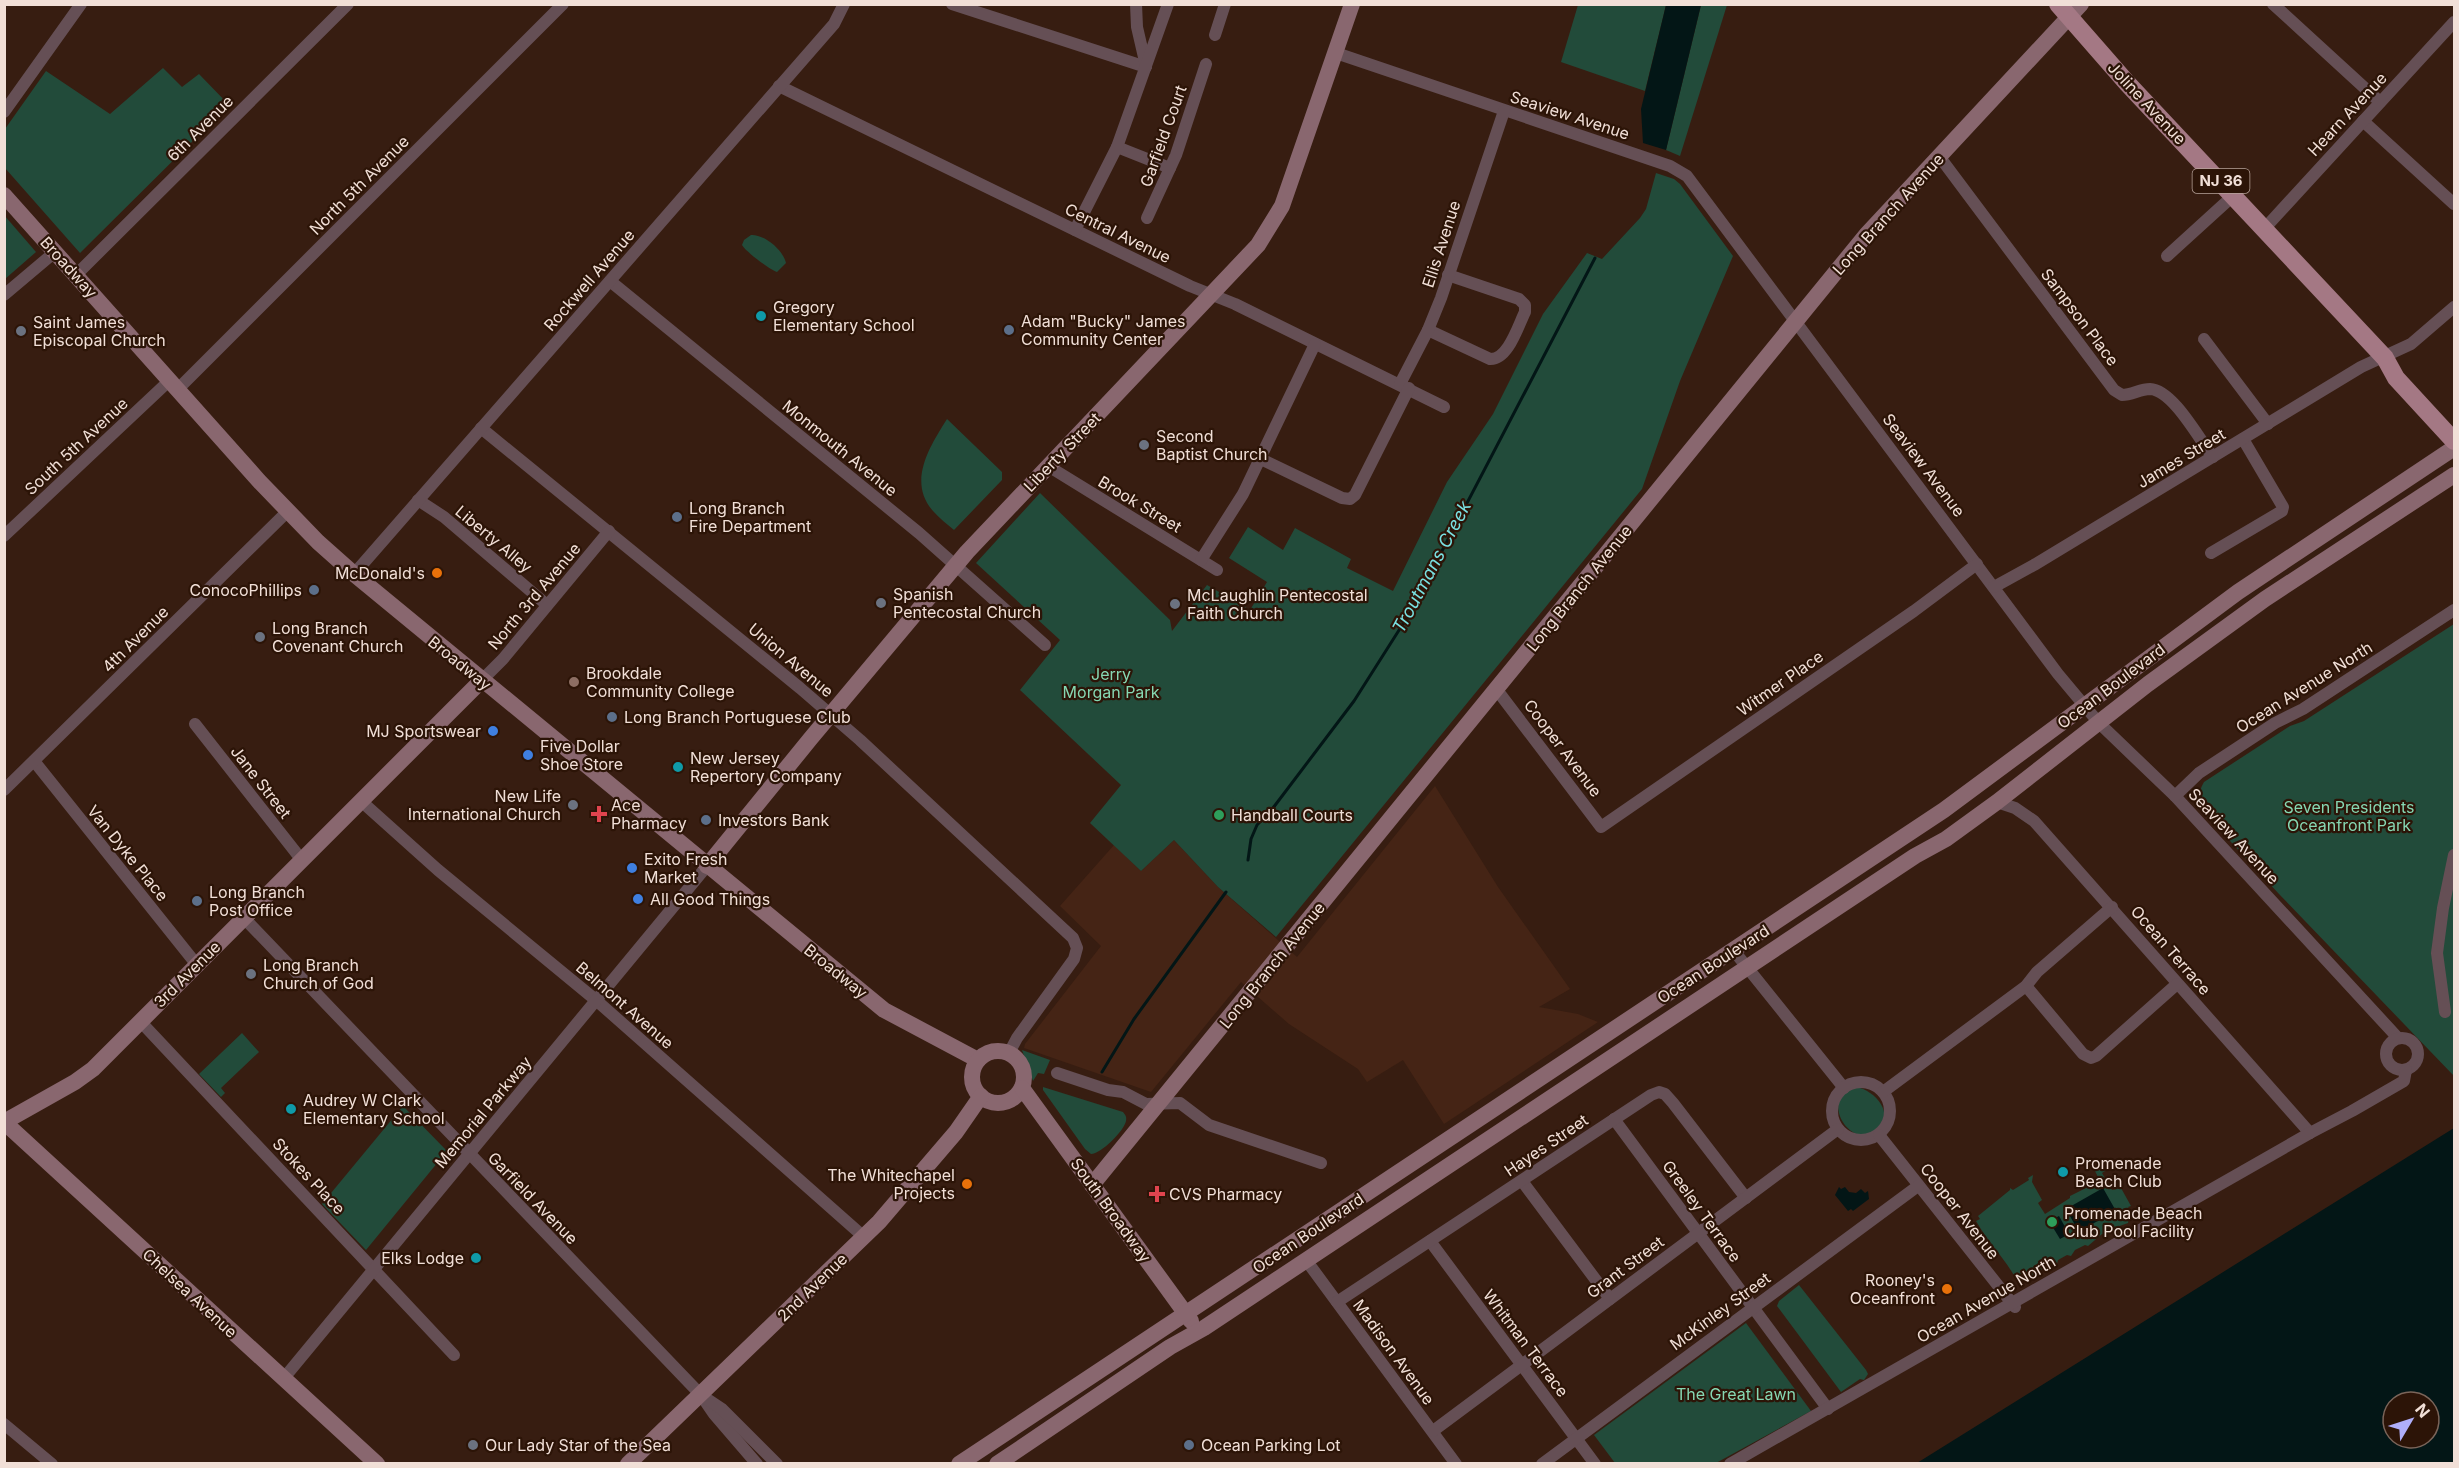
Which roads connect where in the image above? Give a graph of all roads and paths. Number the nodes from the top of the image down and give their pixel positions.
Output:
1 (81, 4) edge
2 (348, 4) edge
3 (563, 4) edge
4 (844, 4) edge
5 (952, 4) edge
6 (1136, 4) edge
7 (1168, 4) edge
8 (1225, 4) edge
9 (1352, 4) edge
10 (2273, 4) edge
11 (2069, 9) edge
12 (2453, 28) edge
13 (1215, 35) dead end
14 (1336, 53) junction
15 (1206, 64) dead end
16 (1146, 67) junction
17 (779, 86) junction
18 (2380, 102) junction
19 (1504, 111) junction
20 (4, 112) edge
21 (2363, 121) junction
22 (1117, 147) junction
23 (1939, 156) junction
24 (1170, 168) junction
25 (4, 195) edge
26 (2234, 195) junction
27 (2454, 204) edge
28 (1147, 218) dead end
29 (2265, 228) junction
30 (1075, 230) junction
31 (55, 252) junction
32 (2167, 256) dead end
33 (76, 275) junction
34 (1448, 275) junction
35 (610, 281) junction
36 (1212, 295) junction
37 (4, 296) edge
38 (2454, 307) edge
39 (1796, 321) junction
40 (1428, 330) junction
41 (2204, 339) dead end
42 (1315, 344) junction
43 (2385, 358) junction
44 (174, 385) junction
45 (1404, 386) junction
46 (1444, 407) dead end
47 (2454, 422) edge
48 (2268, 424) junction
49 (482, 428) junction
50 (2243, 440) junction
51 (2454, 441) edge
52 (2454, 448) edge
53 (2213, 457) junction
54 (1261, 459) junction
55 (1048, 466) junction
56 (2454, 475) edge
57 (418, 500) junction
58 (288, 512) junction
59 (609, 531) junction
60 (4, 536) edge
61 (2211, 553) dead end
62 (1201, 560) junction
63 (1977, 564) junction
64 (956, 565) junction
65 (1217, 570) dead end
66 (354, 574) junction
67 (1994, 587) junction
68 (547, 606) junction
69 (2454, 610) edge
70 (1045, 645) dead end
71 (482, 680) junction
72 (1497, 690) junction
73 (2084, 705) junction
74 (831, 715) junction
75 (2099, 723) junction
76 (195, 724) dead end
77 (34, 761) junction
78 (4, 790) edge
79 (2175, 796) junction
80 (361, 801) junction
81 (1997, 802) junction
82 (1601, 827) joint
83 (2454, 855) edge
84 (301, 859) junction
85 (707, 866) junction
86 (2112, 907) junction
87 (244, 918) junction
88 (1734, 951) junction
89 (197, 965) junction
90 (1746, 969) junction
91 (2177, 984) junction
92 (2026, 986) junction
93 (597, 1001) junction
94 (2445, 1012) dead end
95 (140, 1021) junction
96 (2398, 1038) junction
97 (1010, 1053) junction
98 (978, 1060) junction
99 (2406, 1070) junction
100 (1056, 1073) dead end
101 (1022, 1088) junction
102 (1844, 1088) junction
103 (1883, 1092) junction
104 (981, 1096) junction
105 (1159, 1104) junction
106 (1614, 1119) junction
107 (4, 1122) edge
108 (1838, 1129) junction
109 (2310, 1133) junction
110 (1879, 1135) junction
111 (469, 1155) junction
112 (1322, 1163) dead end
113 (1522, 1181) junction
114 (1092, 1185) junction
115 (1918, 1186) junction
116 (1746, 1198) junction
117 (1698, 1234) junction
118 (864, 1237) junction
119 (1430, 1241) junction
120 (1306, 1260) junction
121 (374, 1269) junction
122 (1610, 1299) junction
123 (1337, 1302) junction
124 (2014, 1305) junction
125 (1752, 1308) junction
126 (1185, 1314) junction
127 (1199, 1332) junction
128 (454, 1355) dead end
129 (1522, 1365) junction
130 (284, 1378) junction
131 (701, 1395) junction
132 (1828, 1409) junction
133 (4, 1424) edge
134 (1432, 1431) junction
135 (1576, 1438) junction
136 (52, 1464) edge
137 (377, 1464) edge
138 (628, 1464) edge
139 (757, 1464) edge
140 (777, 1464) edge
141 (959, 1464) edge
142 (997, 1464) edge
143 (1456, 1464) edge
144 (1542, 1464) edge
145 (1595, 1464) edge
146 (1730, 1464) edge

1 - 20 street
2 - 33 street, 6th Avenue
3 - 44 street, North 5th Avenue
4 - 17 street, Rockwell Avenue
5 - 16 street
6 - 16 street
7 - 16 street
8 - 13 street
9 - 14 street, Liberty Street
10 - 18 street
11 - 23 street, Long Branch Avenue
11 - 26 main road, Joline Avenue / NJ 36
12 - 18 street, Hearn Avenue
14 - 19 street, Seaview Avenue
14 - 36 street, Liberty Street
15 - 24 street, Garfield Court
16 - 22 street
17 - 30 street, Central Avenue
17 - 35 street, Rockwell Avenue
18 - 21 street, Hearn Avenue
19 - 34 street, Ellis Avenue
19 - 39 street, Seaview Avenue
21 - 27 street
21 - 29 street, Hearn Avenue
22 - 24 street
22 - 30 street
23 - 39 street, Long Branch Avenue
23 - 53 street, Sampson Place
24 - 28 street, Garfield Court
25 - 31 street, Broadway
26 - 29 main road, Joline Avenue / NJ 36
26 - 32 street
29 - 43 main road, Joline Avenue / NJ 36
30 - 36 street, Central Avenue
31 - 33 street, Broadway
31 - 37 street
33 - 44 street, Broadway
34 - 40 street, Ellis Avenue
34 - 40 street
35 - 49 street, Rockwell Avenue
35 - 64 street, Monmouth Avenue
36 - 42 street, Central Avenue
36 - 55 street, Liberty Street
38 - 43 street, James Street
39 - 63 street, Seaview Avenue
39 - 72 street, Long Branch Avenue
40 - 45 street, Ellis Avenue
41 - 48 street
42 - 45 street, Central Avenue
42 - 54 street
43 - 47 main road, Joline Avenue / NJ 36
43 - 48 street, James Street
43 - 51 main road, Joline Avenue / NJ 36
44 - 58 street, Broadway
44 - 60 street, South 5th Avenue
45 - 46 street, Central Avenue
45 - 54 street, Ellis Avenue
48 - 50 street, James Street
49 - 57 street, Rockwell Avenue
49 - 59 street, Union Avenue
50 - 53 street, James Street
50 - 61 street
52 - 73 street, Ocean Boulevard
53 - 67 street, James Street
54 - 62 street
55 - 62 street, Brook Street
55 - 64 street, Liberty Street
56 - 75 street, Ocean Boulevard
57 - 66 street, Rockwell Avenue
57 - 68 street, Liberty Alley
58 - 66 street, Broadway
58 - 77 street, 4th Avenue
59 - 68 street, North 3rd Avenue
59 - 74 street, Union Avenue
62 - 65 street, Brook Street
63 - 67 street, Seaview Avenue
63 - 82 street, Witmer Place
64 - 70 street, Monmouth Avenue
64 - 74 street, Liberty Street
66 - 71 street, Broadway
67 - 73 street, Seaview Avenue
68 - 71 street, North 3rd Avenue
69 - 79 street, Ocean Avenue North
71 - 80 street, 3rd Avenue
71 - 85 street, Broadway
72 - 82 street, Cooper Avenue
72 - 105 street, Long Branch Avenue
73 - 75 street, Seaview Avenue
73 - 88 street, Ocean Boulevard
74 - 85 street, Liberty Street
74 - 97 street, Union Avenue
75 - 79 street, Seaview Avenue
75 - 81 street, Ocean Boulevard
76 - 84 street, Jane Street
77 - 78 street, 4th Avenue
77 - 89 street, Van Dyke Place
79 - 96 street, Seaview Avenue
80 - 84 street, 3rd Avenue
80 - 93 street, Belmont Avenue
81 - 86 street, Ocean Terrace
81 - 90 street, Ocean Boulevard
83 - 94 street
84 - 87 street, 3rd Avenue
85 - 93 street, Memorial Parkway
85 - 98 street, Broadway
86 - 91 street, Ocean Terrace
86 - 92 street
87 - 89 street, 3rd Avenue
87 - 111 street, Garfield Avenue
88 - 90 street
88 - 126 street, Ocean Boulevard
89 - 95 street, 3rd Avenue
90 - 102 street
90 - 120 street, Ocean Boulevard
91 - 92 street
91 - 109 street, Ocean Terrace
92 - 103 street
93 - 111 street, Memorial Parkway
93 - 118 street, Belmont Avenue
95 - 107 street, 3rd Avenue
95 - 121 street, Stokes Place
96 - 99 street
96 - 99 street, Ocean Avenue North
97 - 98 street
97 - 101 street
98 - 104 street
99 - 109 street, Ocean Avenue North
100 - 105 street
101 - 104 street
101 - 114 street, South Broadway
102 - 103 street
102 - 108 street
103 - 110 street
104 - 118 street, 2nd Avenue
105 - 112 street
105 - 114 street, Long Branch Avenue
106 - 113 street, Hayes Street
106 - 116 street, Hayes Street
106 - 117 street, Greeley Terrace
107 - 130 street, Chelsea Avenue
108 - 110 street
108 - 116 street, Grant Street
109 - 124 street, Ocean Avenue North
110 - 115 street, Cooper Avenue
111 - 121 street, Memorial Parkway
111 - 131 street, Garfield Avenue
113 - 119 street, Hayes Street
113 - 122 street
114 - 126 street, South Broadway
115 - 124 street, Cooper Avenue
115 - 125 street, McKinley Street
116 - 117 street, Grant Street
117 - 122 street, Grant Street
117 - 125 street, Greeley Terrace
118 - 131 street, 2nd Avenue
119 - 123 street, Hayes Street
119 - 129 street, Whitman Terrace
120 - 123 street, Madison Avenue
120 - 127 street, Ocean Boulevard
121 - 128 street, Stokes Place
121 - 130 street, Memorial Parkway
122 - 129 street, Grant Street
123 - 134 street, Madison Avenue
124 - 132 street, Ocean Avenue North
125 - 132 street, Greeley Terrace
125 - 135 street, McKinley Street
126 - 127 street, South Broadway
126 - 141 street, Ocean Boulevard
127 - 142 street, Ocean Boulevard
129 - 134 street, Grant Street
129 - 135 street, Whitman Terrace
130 - 137 street, Chelsea Avenue
131 - 138 street, 2nd Avenue
131 - 139 street, Garfield Avenue
131 - 140 street, Garfield Avenue
132 - 146 street, Ocean Avenue North
133 - 136 street
134 - 143 street, Madison Avenue
135 - 144 street, McKinley Street
135 - 145 street, Whitman Terrace

